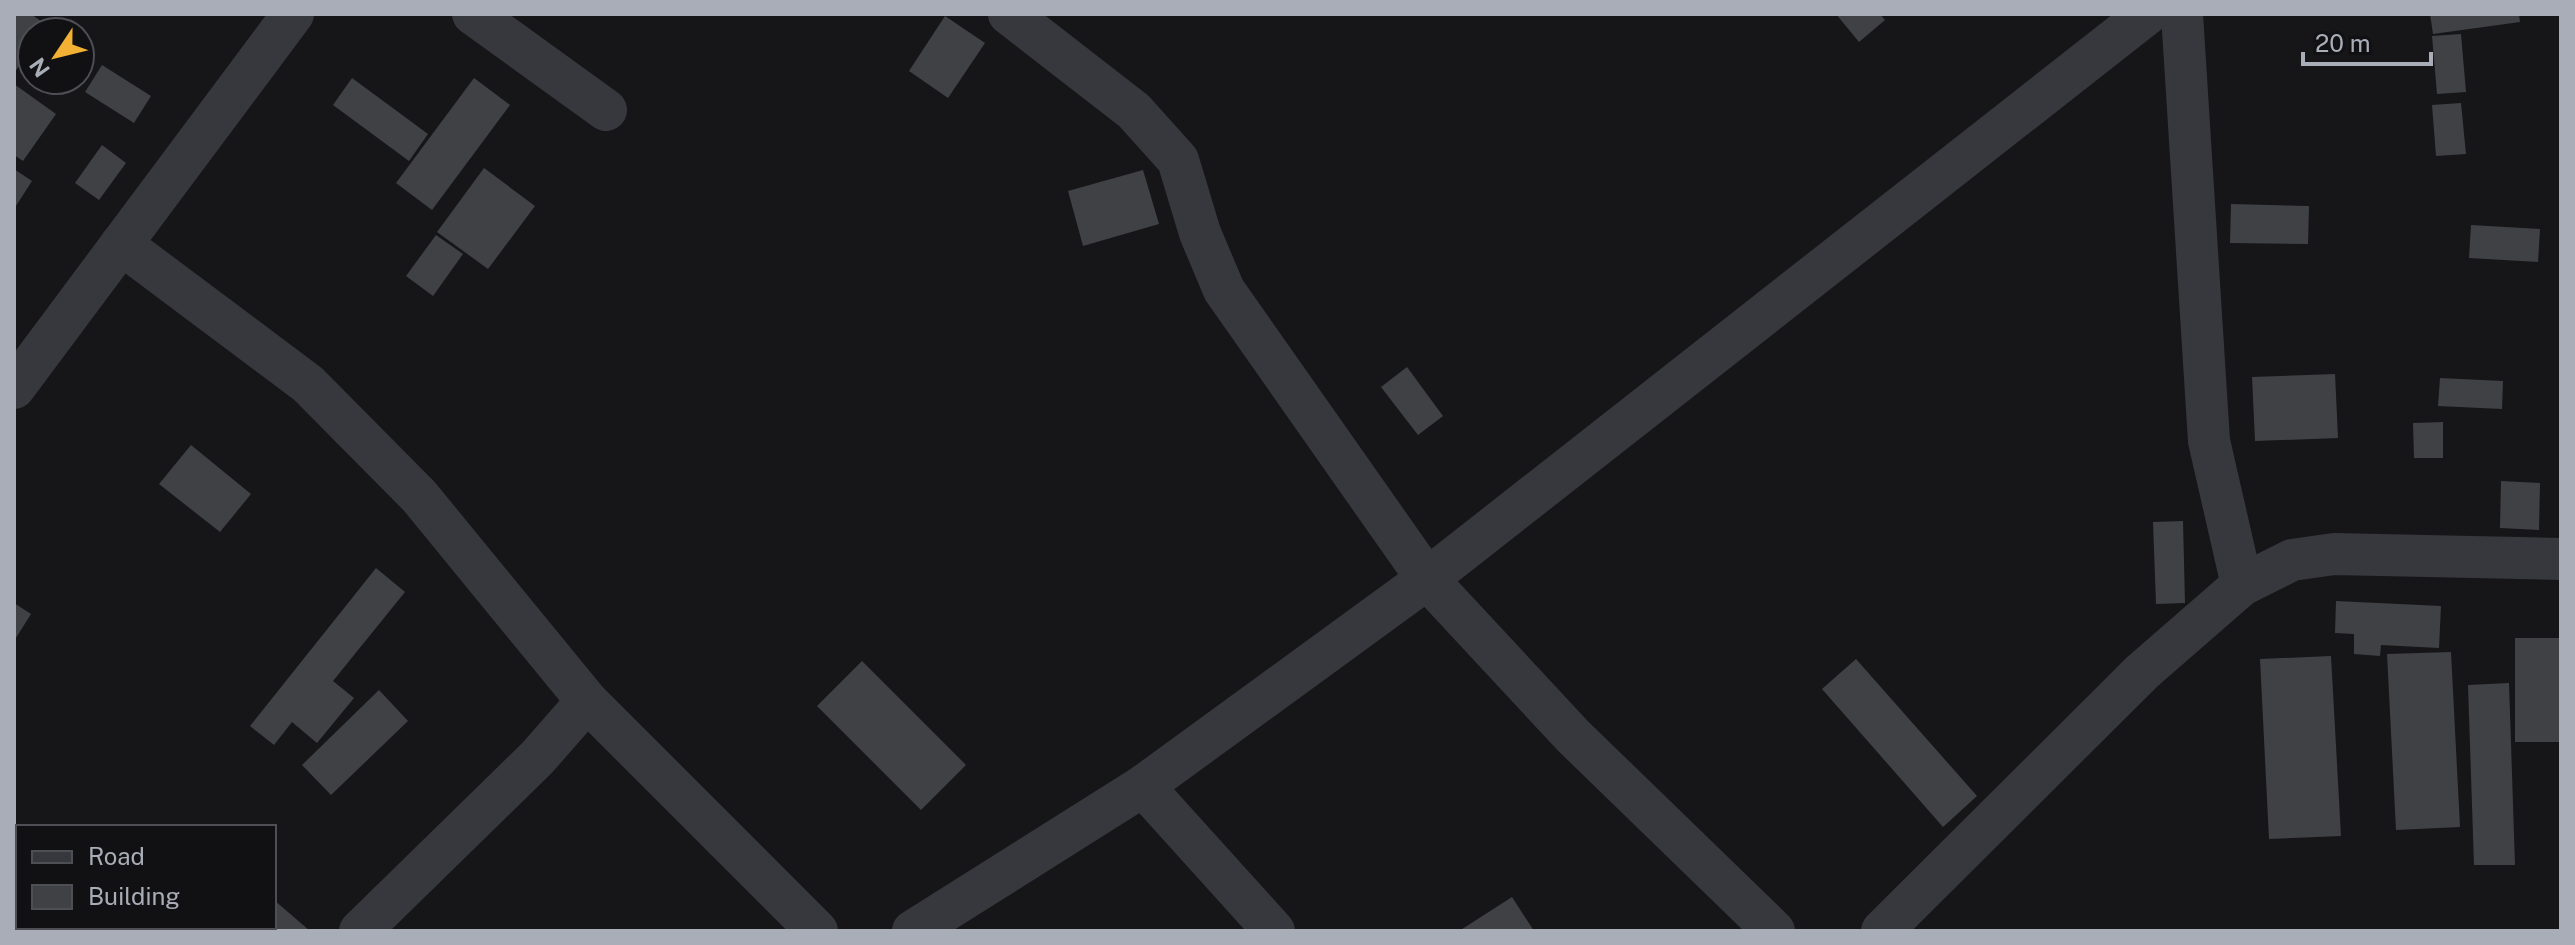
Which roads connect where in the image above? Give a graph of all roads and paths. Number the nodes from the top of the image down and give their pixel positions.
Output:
1 (293, 14) edge
2 (473, 14) edge
3 (1009, 14) edge
4 (2147, 14) edge
5 (2182, 14) edge
6 (606, 110) dead end
7 (121, 244) junction
8 (14, 388) edge
9 (2561, 559) edge
10 (1427, 579) junction
11 (2242, 585) junction
12 (587, 701) junction
13 (1143, 786) junction
14 (360, 931) edge
15 (817, 931) edge
16 (913, 931) edge
17 (1274, 931) edge
18 (1774, 931) edge
19 (1882, 931) edge

1 - 7 street
2 - 6 street
3 - 10 street
4 - 10 street
5 - 11 street
7 - 8 street
7 - 12 street
9 - 11 street
10 - 13 street
10 - 18 street
11 - 19 street
12 - 14 street
12 - 15 street
13 - 16 street
13 - 17 street

